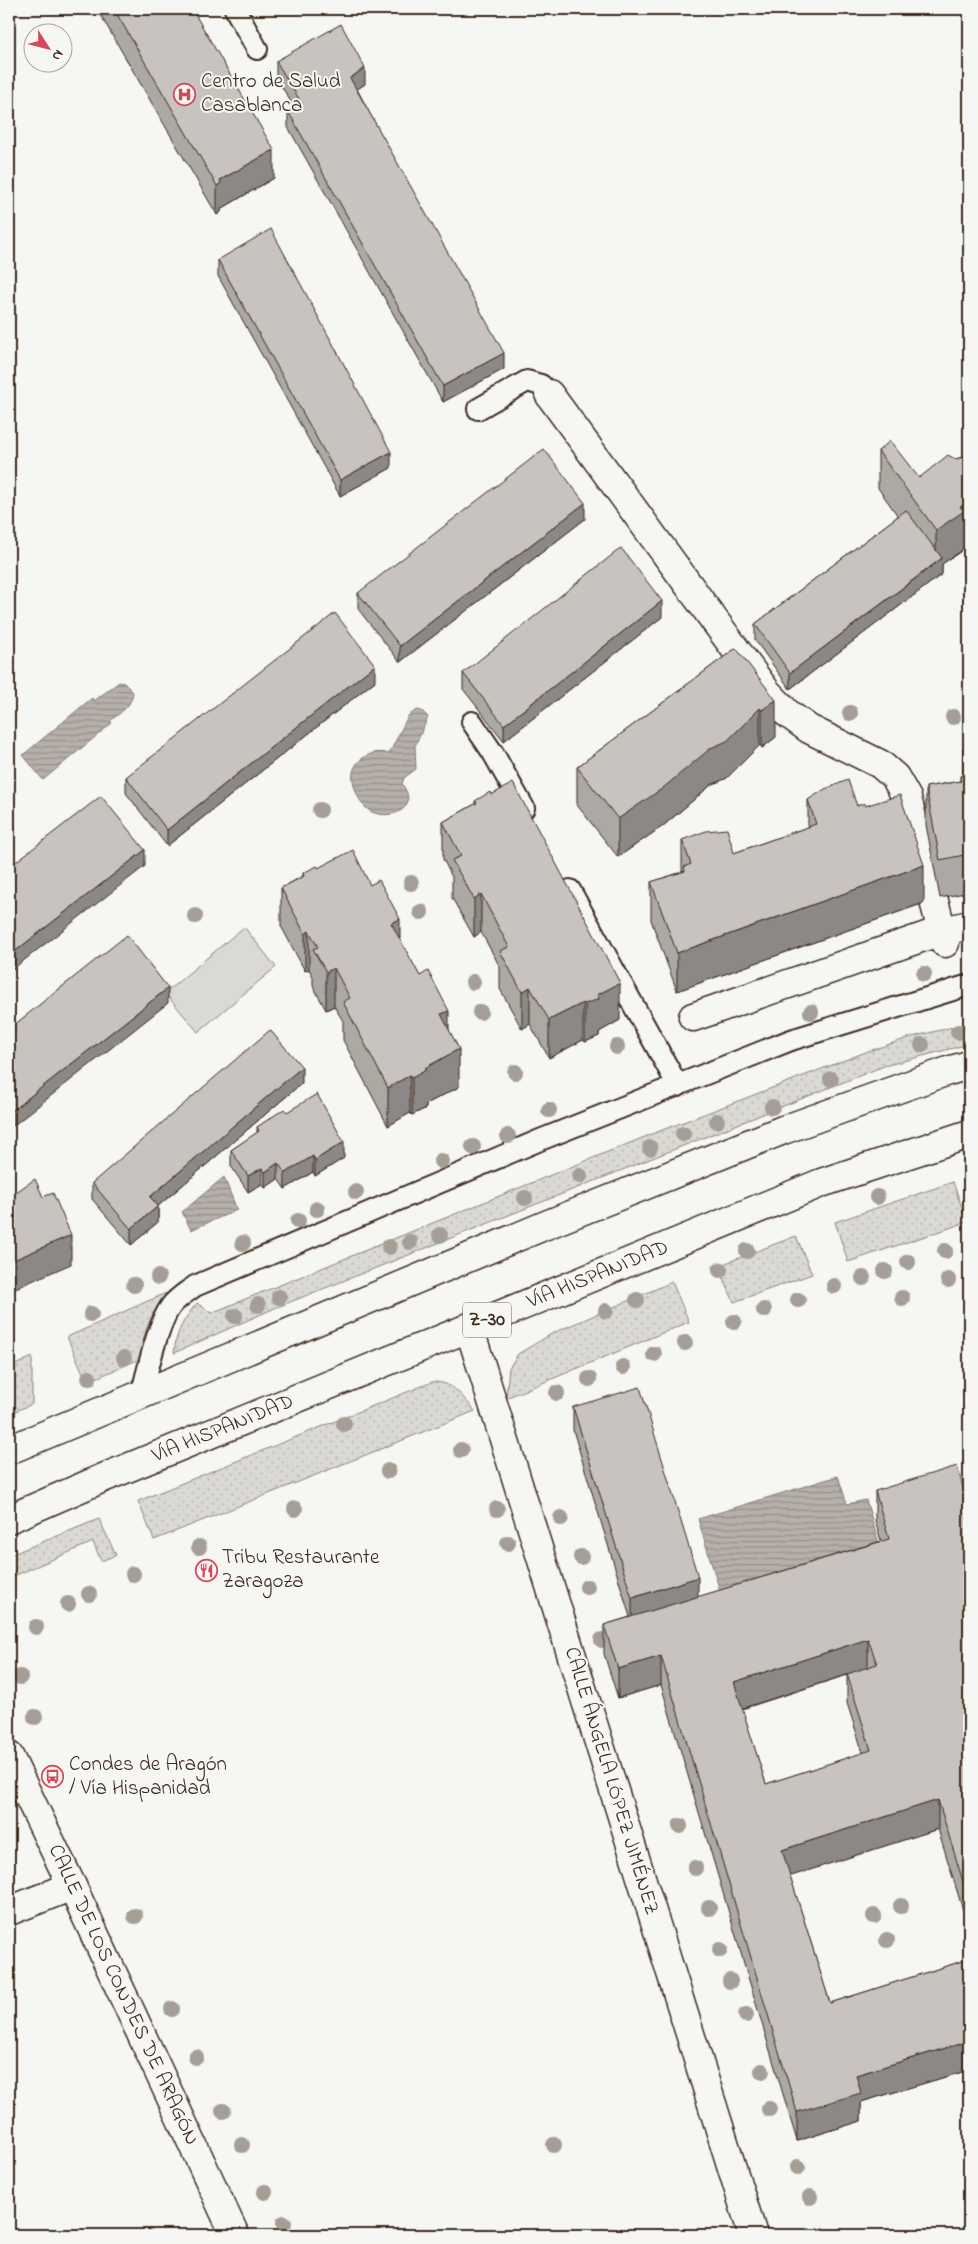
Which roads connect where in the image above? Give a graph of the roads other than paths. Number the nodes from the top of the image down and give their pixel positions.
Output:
1 (235, 9) edge
2 (257, 49) dead end
3 (549, 394) joint
4 (478, 409) dead end
5 (472, 722) dead end
6 (532, 822) edge
7 (561, 874) edge
8 (969, 925) edge
9 (943, 937) junction
10 (969, 985) edge
11 (693, 1017) dead end
12 (969, 1065) edge
13 (678, 1086) junction
14 (969, 1134) edge
15 (469, 1328) junction
16 (141, 1396) junction
17 (9, 1450) edge
18 (9, 1519) edge
19 (9, 1756) edge
20 (72, 1886) junction
21 (9, 1911) edge
22 (235, 2235) edge
23 (752, 2235) edge

1 - 2 lane
3 - 4 lane
3 - 9 main road
5 - 6 lane
7 - 13 lane
8 - 9 main road
9 - 11 main road
10 - 13 lane
12 - 16 main road
13 - 16 lane
14 - 15 main road, VÍA HISPANIDAD / Z-30
15 - 18 main road, VÍA HISPANIDAD / Z-30
15 - 23 main road, CALLE ÁNGELA LÓPEZ JIMÉNEZ
16 - 17 main road
19 - 20 main road, CALLE DE LOS CONDES DE ARAGÓN
20 - 21 main road
20 - 22 main road, CALLE DE LOS CONDES DE ARAGÓN

